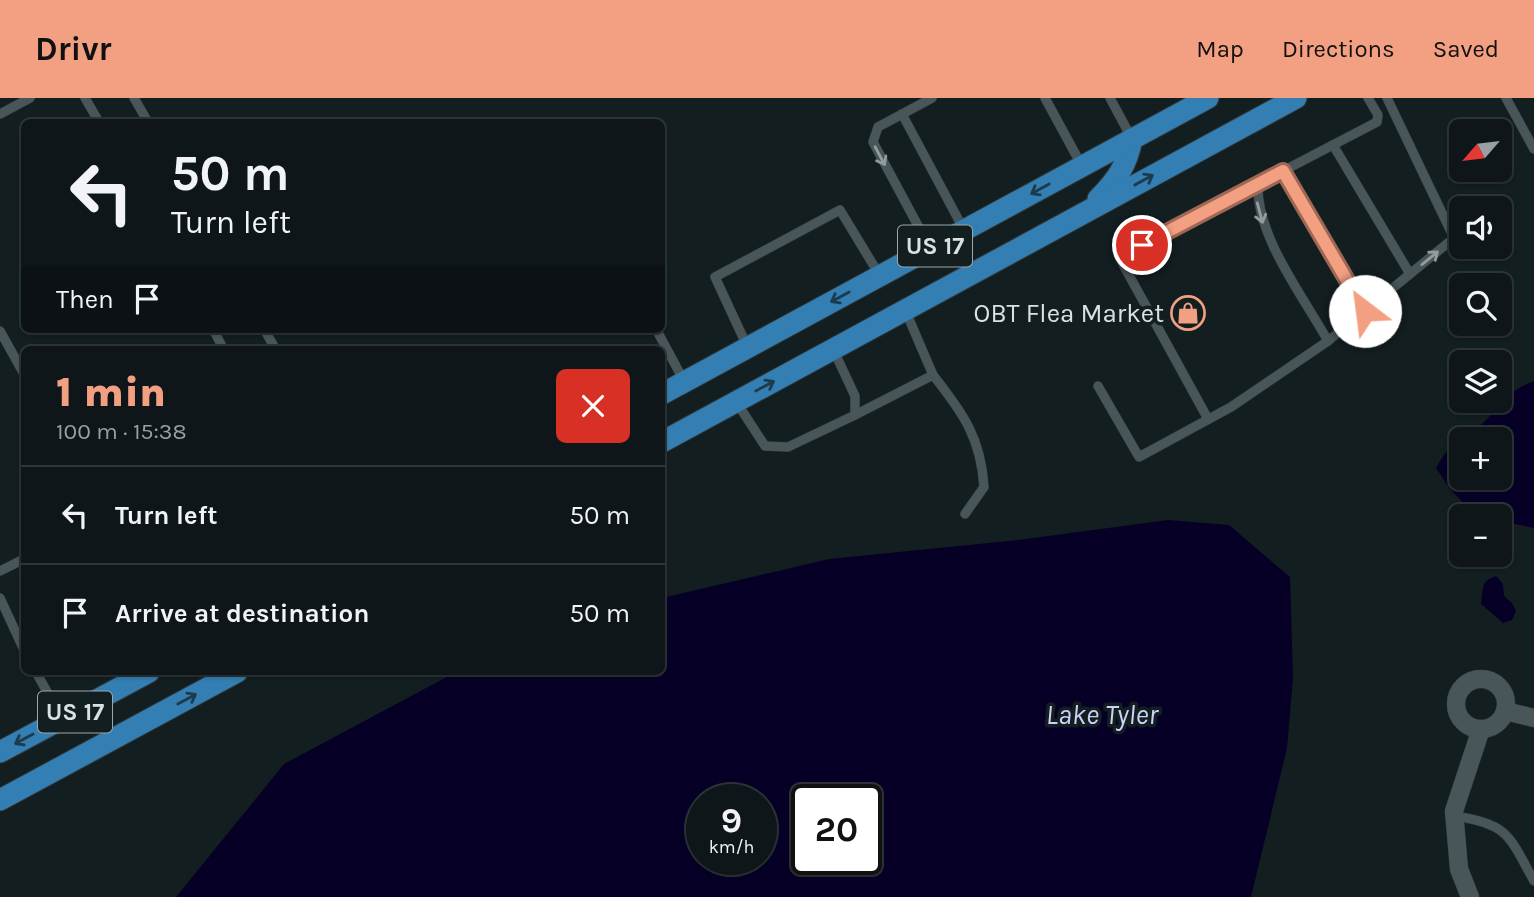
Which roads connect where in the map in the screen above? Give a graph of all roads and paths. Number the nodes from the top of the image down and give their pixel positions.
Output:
1 (30, 98) edge
2 (85, 98) edge
3 (134, 98) edge
4 (932, 98) edge
5 (1045, 98) edge
6 (1110, 98) edge
7 (1208, 98) edge
8 (1296, 98) edge
9 (1368, 98) edge
10 (1387, 98) edge
11 (1506, 98) edge
12 (0, 114) edge
13 (902, 114) junction
14 (97, 119) edge
15 (146, 119) edge
16 (1132, 139) junction
17 (1333, 145) junction
18 (1534, 149) edge
19 (1082, 166) junction
20 (1283, 171) junction
21 (1258, 184) junction
22 (1084, 213) junction
23 (964, 230) junction
24 (930, 248) junction
25 (1410, 274) junction
26 (880, 276) junction
27 (905, 310) junction
28 (1365, 311) junction
29 (0, 331) edge
30 (1328, 341) junction
31 (665, 346) edge
32 (747, 348) junction
33 (833, 349) junction
34 (21, 369) edge
35 (933, 375) junction
36 (684, 382) junction
37 (1098, 386) dead end
38 (665, 392) edge
39 (736, 401) junction
40 (855, 415) junction
41 (1208, 419) junction
42 (665, 440) edge
43 (965, 514) dead end
44 (21, 560) edge
45 (0, 571) edge
46 (0, 598) edge
47 (21, 644) edge
48 (38, 675) edge
49 (143, 675) edge
50 (231, 675) edge
51 (1505, 711) junction
52 (1534, 718) edge
53 (62, 719) junction
54 (1481, 729) junction
55 (0, 752) edge
56 (0, 800) edge
57 (1455, 816) junction
58 (1534, 881) edge
59 (1470, 897) edge

1 - 12 lane
2 - 14 lane
3 - 15 lane
4 - 13 lane
5 - 19 lane
6 - 16 lane
7 - 16 main road, US 17
22 -> 8 main road, US 17
9 - 17 lane
25 -> 10 lane
11 - 18 lane
13 - 23 lane
13 -> 24 lane
16 - 19 main road, US 17
16 - 22 main road
17 - 20 lane
17 - 25 lane
19 -> 23 main road, US 17
20 - 21 lane
20 - 28 lane
21 -> 30 lane
21 - 41 lane
22 - 27 main road, US 17
23 - 24 main road, US 17
24 - 26 main road, US 17
25 - 28 lane
26 -> 32 main road, US 17
26 - 32 lane
27 - 33 main road, US 17
27 - 35 lane
28 - 30 lane
29 - 34 lane
30 - 41 lane
31 - 36 lane
32 - 36 main road, US 17
39 -> 33 main road, US 17
33 - 40 lane
35 - 40 lane
35 - 43 lane
36 - 38 main road, US 17
37 - 41 lane
39 - 40 lane
39 - 42 main road, US 17
44 - 45 lane
46 - 47 lane
48 - 53 lane
49 - 53 main road, US 17
56 -> 50 main road, US 17
51 - 52 street
51 - 54 street
51 - 54 street
53 -> 55 main road, US 17
54 - 57 street
57 - 58 lane
57 - 59 street

